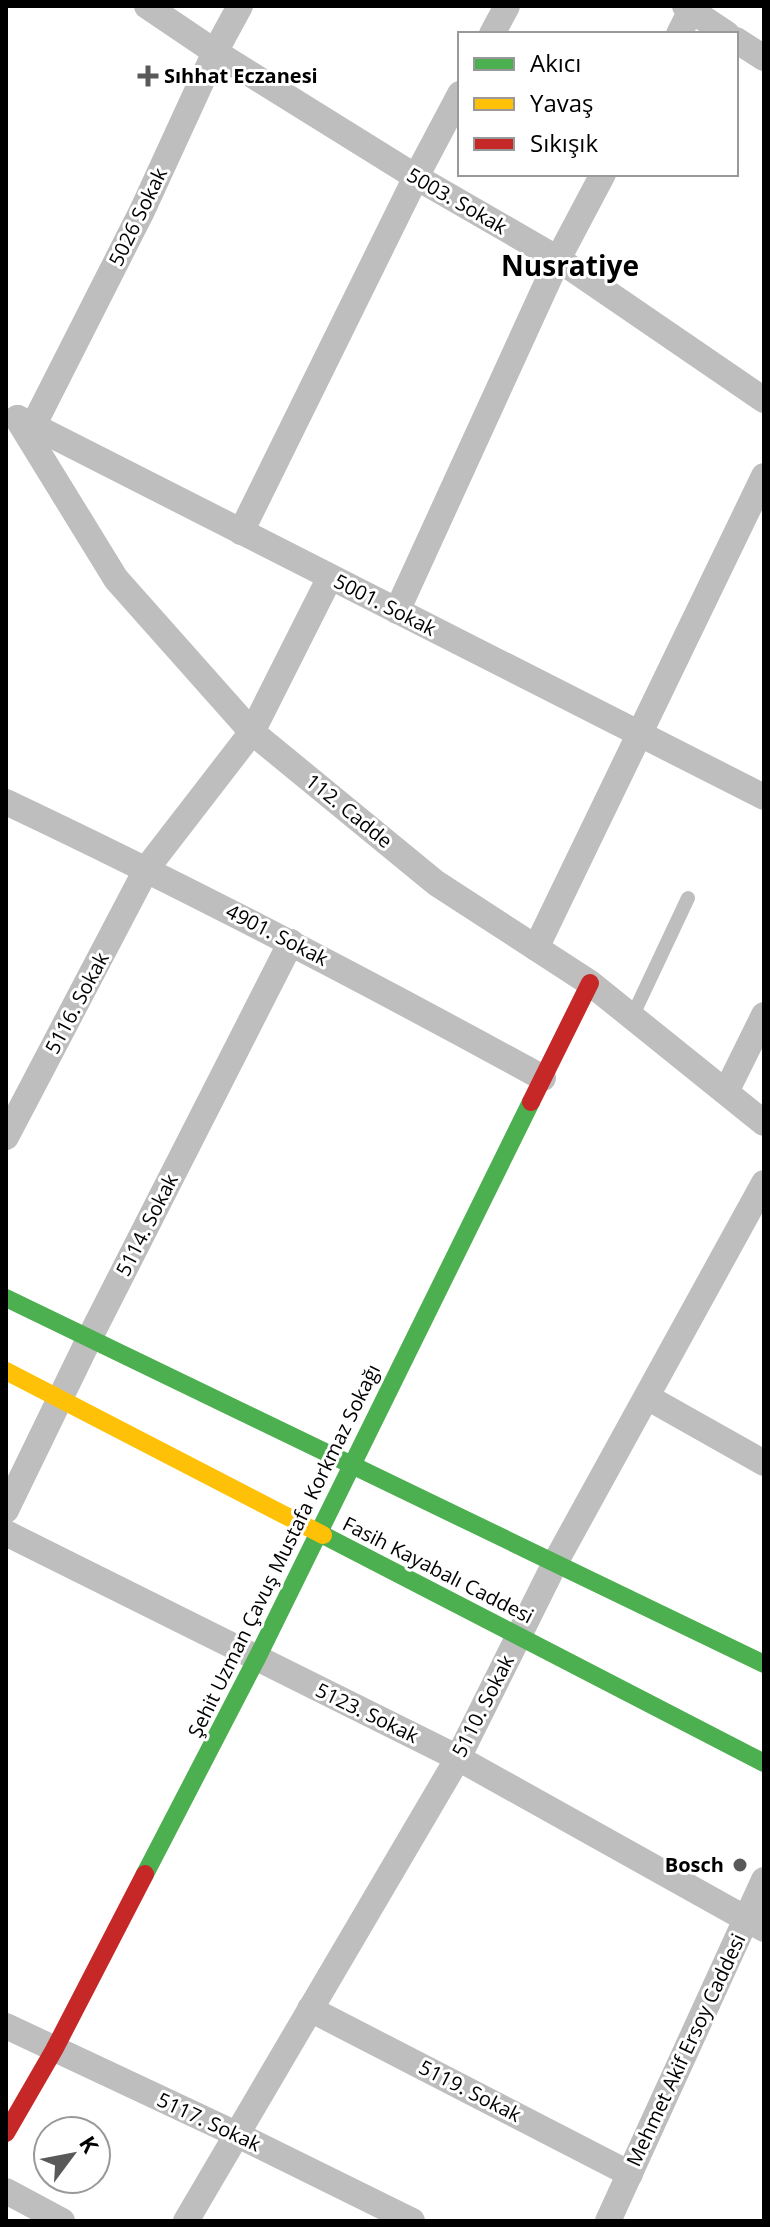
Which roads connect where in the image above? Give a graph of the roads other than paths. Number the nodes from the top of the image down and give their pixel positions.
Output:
1 (147, 6) edge
2 (240, 6) edge
3 (507, 6) edge
4 (690, 8) edge
5 (493, 32) edge
6 (680, 32) edge
7 (724, 32) edge
8 (738, 41) edge
9 (215, 52) junction
10 (764, 58) edge
11 (458, 98) edge
12 (602, 176) edge
13 (416, 177) junction
14 (558, 259) junction
15 (764, 400) edge
16 (19, 419) edge
17 (764, 476) edge
18 (241, 532) junction
19 (330, 577) junction
20 (397, 611) junction
21 (252, 732) junction
22 (638, 733) junction
23 (764, 797) edge
24 (6, 802) edge
25 (147, 868) junction
26 (688, 898) dead end
27 (291, 942) junction
28 (536, 948) junction
29 (590, 983) junction
30 (764, 1015) edge
31 (632, 1017) junction
32 (543, 1078) junction
33 (726, 1092) junction
34 (764, 1123) edge
35 (6, 1137) edge
36 (764, 1183) edge
37 (6, 1298) edge
38 (89, 1339) junction
39 (6, 1371) edge
40 (647, 1397) junction
41 (60, 1399) junction
42 (764, 1463) edge
43 (351, 1465) junction
44 (6, 1510) edge
45 (6, 1533) edge
46 (318, 1533) junction
47 (555, 1563) junction
48 (519, 1637) junction
49 (257, 1658) junction
50 (764, 1664) edge
51 (458, 1758) junction
52 (764, 1763) edge
53 (764, 1880) edge
54 (755, 1924) edge
55 (310, 2009) junction
56 (6, 2026) edge
57 (54, 2050) junction
58 (6, 2133) edge
59 (236, 2134) junction
60 (630, 2174) junction
61 (6, 2191) edge
62 (408, 2220) edge
63 (62, 2221) edge
64 (186, 2221) edge
65 (608, 2221) edge

1 - 9 street, 5003. Sokak
2 - 9 street, 5026 Sokak
3 - 5 street
4 - 6 street
4 - 7 street
8 - 10 street
9 - 13 street, 5003. Sokak
9 - 16 street, 5026 Sokak
11 - 13 street
12 - 14 street
13 - 14 street, 5003. Sokak
13 - 18 street
14 - 15 street, 5003. Sokak
14 - 20 street
16 - 18 street, 5001. Sokak
16 - 21 street, 112. Cadde
17 - 22 street
18 - 19 street, 5001. Sokak
19 - 20 street, 5001. Sokak
19 - 21 street, 5116. Sokak
20 - 22 street, 5001. Sokak
21 - 25 street, 5116. Sokak
21 - 28 street, 112. Cadde
22 - 23 street, 5001. Sokak
22 - 28 street
24 - 25 street, 4901. Sokak
25 - 27 street, 4901. Sokak
25 - 35 street, 5116. Sokak
26 - 31 lane
27 - 32 street, 4901. Sokak
27 - 38 street, 5114. Sokak
28 - 29 street, 112. Cadde
29 - 31 street, 112. Cadde
29 - 32 street, Şehit Uzman Çavuş Mustafa Korkmaz Sokağı
30 - 33 street
31 - 33 street, 112. Cadde
32 - 43 street, Şehit Uzman Çavuş Mustafa Korkmaz Sokağı
33 - 34 street, 112. Cadde
36 - 40 street, 5110. Sokak
37 - 38 street
38 - 41 street, 5114. Sokak
38 - 43 street
39 - 41 street, Fasih Kayabalı Caddesi
40 - 42 street
40 - 47 street, 5110. Sokak
41 - 44 street, 5114. Sokak
41 - 46 street, Fasih Kayabalı Caddesi
43 - 46 street, Şehit Uzman Çavuş Mustafa Korkmaz Sokağı
43 - 47 street
45 - 49 street, 5123. Sokak
46 - 48 street, Fasih Kayabalı Caddesi
46 - 49 street, Şehit Uzman Çavuş Mustafa Korkmaz Sokağı
47 - 48 street, 5110. Sokak
47 - 50 street
48 - 51 street, 5110. Sokak
48 - 52 street, Fasih Kayabalı Caddesi
49 - 51 street, 5123. Sokak
49 - 57 street, Şehit Uzman Çavuş Mustafa Korkmaz Sokağı
51 - 54 street, 5123. Sokak
51 - 55 street, 5110. Sokak
53 - 54 street, Mehmet Akif Ersoy Caddesi
54 - 60 street, Mehmet Akif Ersoy Caddesi
55 - 59 street, 5110. Sokak
55 - 60 street, 5119. Sokak
56 - 57 street, 5117. Sokak
57 - 58 street, Şehit Uzman Çavuş Mustafa Korkmaz Sokağı
57 - 59 street, 5117. Sokak
59 - 62 street, 5117. Sokak
59 - 64 street, 5110. Sokak
60 - 65 street, Mehmet Akif Ersoy Caddesi
61 - 63 street

